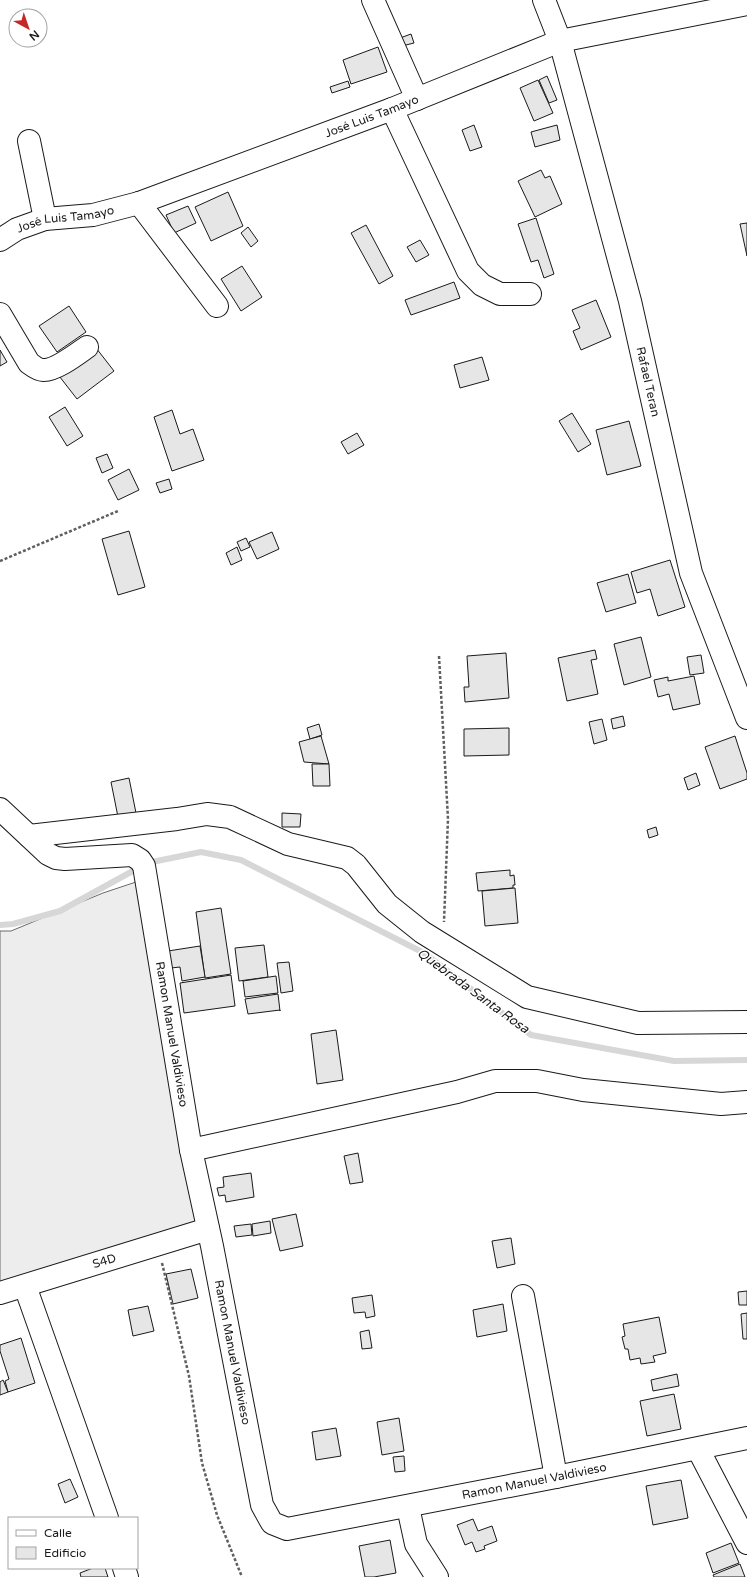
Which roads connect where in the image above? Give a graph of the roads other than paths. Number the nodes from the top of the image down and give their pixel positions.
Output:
1 (373, 0) edge
2 (544, 0) edge
3 (747, 4) edge
4 (560, 41) junction
5 (417, 99) junction
6 (392, 109) junction
7 (29, 142) dead end
8 (139, 203) junction
9 (45, 219) junction
10 (0, 240) edge
11 (530, 294) dead end
12 (217, 306) dead end
13 (0, 314) edge
14 (87, 347) dead end
15 (747, 718) edge
16 (0, 809) edge
17 (29, 836) junction
18 (747, 1022) edge
19 (747, 1102) edge
20 (191, 1150) junction
21 (208, 1229) junction
22 (25, 1286) junction
23 (0, 1293) edge
24 (523, 1296) dead end
25 (747, 1438) edge
26 (698, 1449) junction
27 (556, 1478) junction
28 (408, 1506) junction
29 (107, 1517) edge
30 (747, 1543) edge
31 (437, 1577) edge

1 - 5 street
2 - 4 street, Rafael Teran
3 - 4 street, José Luis Tamayo
4 - 5 street, José Luis Tamayo
4 - 15 street, Rafael Teran
5 - 6 street, José Luis Tamayo
6 - 8 street, José Luis Tamayo
6 - 11 street
7 - 9 street
8 - 9 street, José Luis Tamayo
8 - 12 street
9 - 10 street, José Luis Tamayo
13 - 14 street
16 - 17 street, Ramon Manuel Valdivieso
17 - 18 street
17 - 20 street, Ramon Manuel Valdivieso
19 - 20 street
20 - 21 street, Ramon Manuel Valdivieso
21 - 22 street, S4D
21 - 28 street, Ramon Manuel Valdivieso
22 - 23 street, S4D
22 - 29 street
24 - 27 street
25 - 26 street, Ramon Manuel Valdivieso
26 - 27 street, Ramon Manuel Valdivieso
26 - 30 street
27 - 28 street, Ramon Manuel Valdivieso
28 - 31 street

